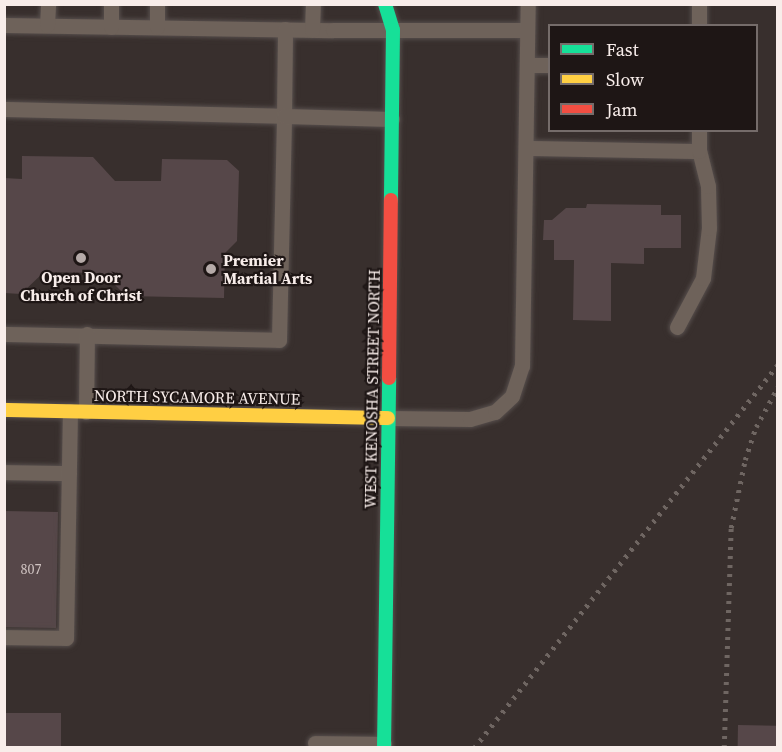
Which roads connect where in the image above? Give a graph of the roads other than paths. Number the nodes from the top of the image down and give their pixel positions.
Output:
1 (48, 4) edge
2 (111, 4) edge
3 (157, 4) edge
4 (313, 4) edge
5 (385, 4) edge
6 (403, 4) edge
7 (528, 4) edge
8 (699, 4) edge
9 (699, 24) edge
10 (4, 25) edge
11 (47, 25) junction
12 (111, 27) junction
13 (157, 27) junction
14 (285, 29) junction
15 (312, 30) junction
16 (393, 30) junction
17 (527, 30) junction
18 (527, 64) junction
19 (548, 65) edge
20 (4, 109) edge
21 (284, 116) junction
22 (392, 119) junction
23 (699, 132) edge
24 (526, 148) junction
25 (699, 152) junction
26 (677, 327) dead end
27 (4, 334) edge
28 (87, 334) junction
29 (4, 410) edge
30 (70, 411) junction
31 (87, 412) junction
32 (388, 418) junction
33 (4, 472) edge
34 (69, 473) junction
35 (4, 637) edge
36 (315, 743) dead end
37 (384, 746) edge

1 - 11 lane
2 - 12 lane
3 - 13 lane
4 - 15 lane
5 - 16 main road, WEST KENOSHA STREET NORTH
6 - 16 main road, WEST KENOSHA STREET NORTH
7 - 17 lane
8 - 9 lane
10 - 11 lane
11 - 12 lane
12 - 13 lane
13 - 14 lane
14 - 15 lane
14 - 21 lane
15 - 16 lane
16 - 17 lane
16 - 22 main road, WEST KENOSHA STREET NORTH
17 - 18 lane
18 - 19 lane
18 - 24 lane
20 - 21 lane
21 - 22 lane
21 - 28 lane
22 - 32 main road, WEST KENOSHA STREET NORTH
23 - 25 lane
24 - 25 lane
24 - 32 lane
25 - 26 lane
27 - 28 lane
28 - 31 lane
29 - 30 main road, NORTH SYCAMORE AVENUE
30 - 31 main road, NORTH SYCAMORE AVENUE
30 - 34 lane
31 - 32 main road, NORTH SYCAMORE AVENUE
32 - 37 main road, WEST KENOSHA STREET NORTH
33 - 34 lane
34 - 35 lane
36 - 37 lane

